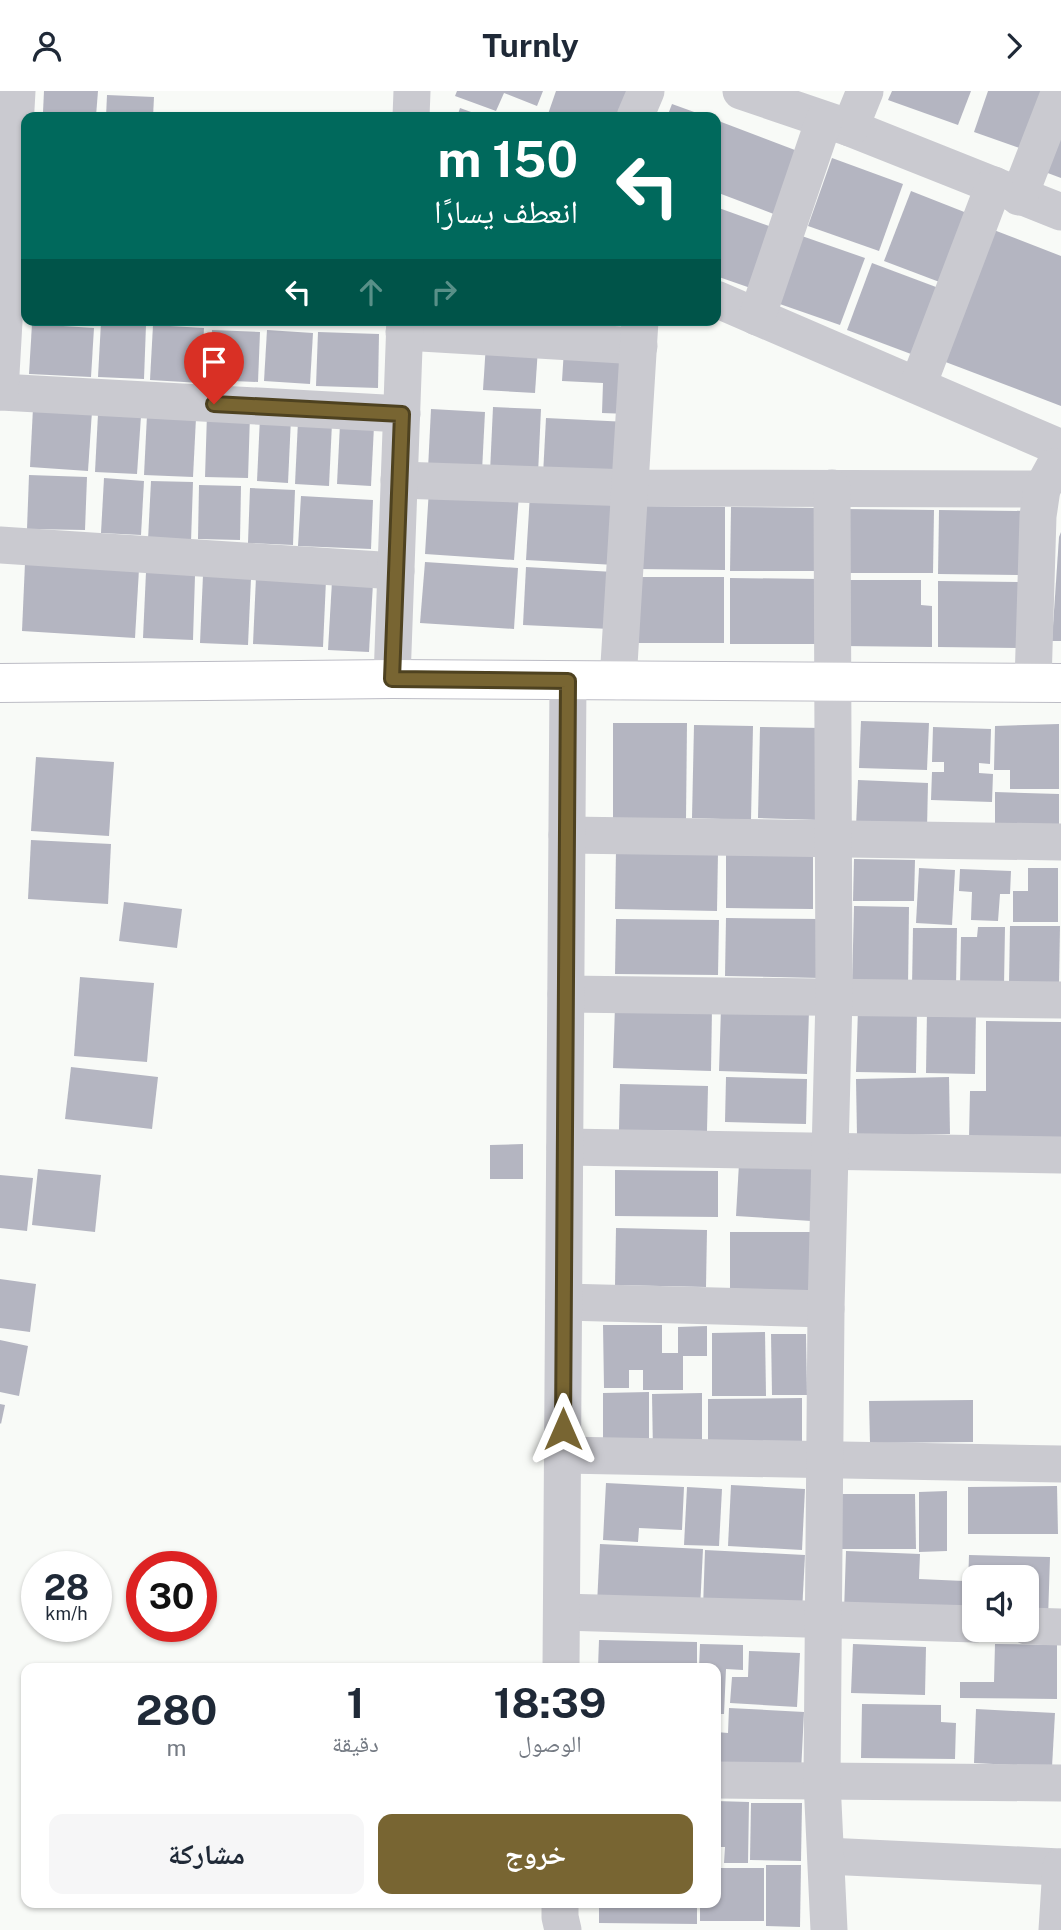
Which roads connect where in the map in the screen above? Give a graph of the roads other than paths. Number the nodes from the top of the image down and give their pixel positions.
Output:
1 (17, 91) edge
2 (412, 91) edge
3 (646, 91) edge
4 (741, 91) edge
5 (865, 91) edge
6 (1060, 91) edge
7 (411, 112) edge
8 (637, 112) edge
9 (837, 124) junction
10 (7, 145) edge
11 (1006, 191) junction
12 (1061, 212) edge
13 (18, 227) edge
14 (3, 299) edge
15 (721, 301) edge
16 (757, 317) junction
17 (404, 326) edge
18 (639, 333) edge
19 (918, 385) junction
20 (0, 392) edge
21 (402, 414) junction
22 (1061, 448) edge
23 (1061, 458) edge
24 (400, 480) junction
25 (631, 488) junction
26 (832, 488) junction
27 (1042, 489) junction
28 (0, 545) edge
29 (396, 571) junction
30 (392, 679) junction
31 (568, 681) junction
32 (618, 681) junction
33 (833, 682) junction
34 (0, 683) edge
35 (1047, 683) edge
36 (567, 835) junction
37 (834, 838) junction
38 (1061, 842) edge
39 (566, 994) junction
40 (834, 997) junction
41 (1061, 1000) edge
42 (565, 1147) junction
43 (831, 1152) junction
44 (1061, 1155) edge
45 (564, 1302) junction
46 (827, 1309) junction
47 (563, 1455) junction
48 (826, 1459) junction
49 (1061, 1464) edge
50 (562, 1612) junction
51 (824, 1620) junction
52 (962, 1624) edge
53 (1039, 1626) edge
54 (1061, 1627) edge
55 (561, 1663) edge
56 (721, 1780) edge
57 (822, 1781) junction
58 (1061, 1783) edge
59 (826, 1856) junction
60 (1061, 1867) edge
61 (560, 1908) edge
62 (564, 1930) edge
63 (829, 1930) edge
64 (1057, 1930) edge

1 - 10 street
2 - 7 street
3 - 8 street
4 - 9 street
5 - 9 street
6 - 11 street
9 - 11 street
9 - 16 street
10 - 13 street
11 - 12 street
11 - 19 street
13 - 14 street
14 - 20 street
15 - 16 street
16 - 19 street
17 - 18 street
17 - 21 street
18 - 25 street
19 - 22 street
20 - 21 street
21 - 24 street
23 - 27 street
24 - 25 street
24 - 29 street
25 - 26 street
25 - 32 street
26 - 27 street
26 - 33 street
27 - 35 street
28 - 29 street
29 - 30 street
30 - 31 main road
30 - 34 main road
31 - 32 main road
31 - 36 street
32 - 33 main road
33 - 35 main road
33 - 37 street
36 - 37 street
36 - 39 street
37 - 38 street
37 - 40 street
39 - 40 street
39 - 42 street
40 - 41 street
40 - 43 street
42 - 43 street
42 - 45 street
43 - 44 street
43 - 46 street
45 - 46 street
45 - 47 street
46 - 48 street
47 - 48 street
47 - 50 street
48 - 49 street
48 - 51 street
50 - 51 street
50 - 55 street
51 - 52 street
51 - 57 street
53 - 54 street
56 - 57 street
57 - 58 street
57 - 59 street
59 - 60 street
59 - 63 street
60 - 64 street
61 - 62 street

